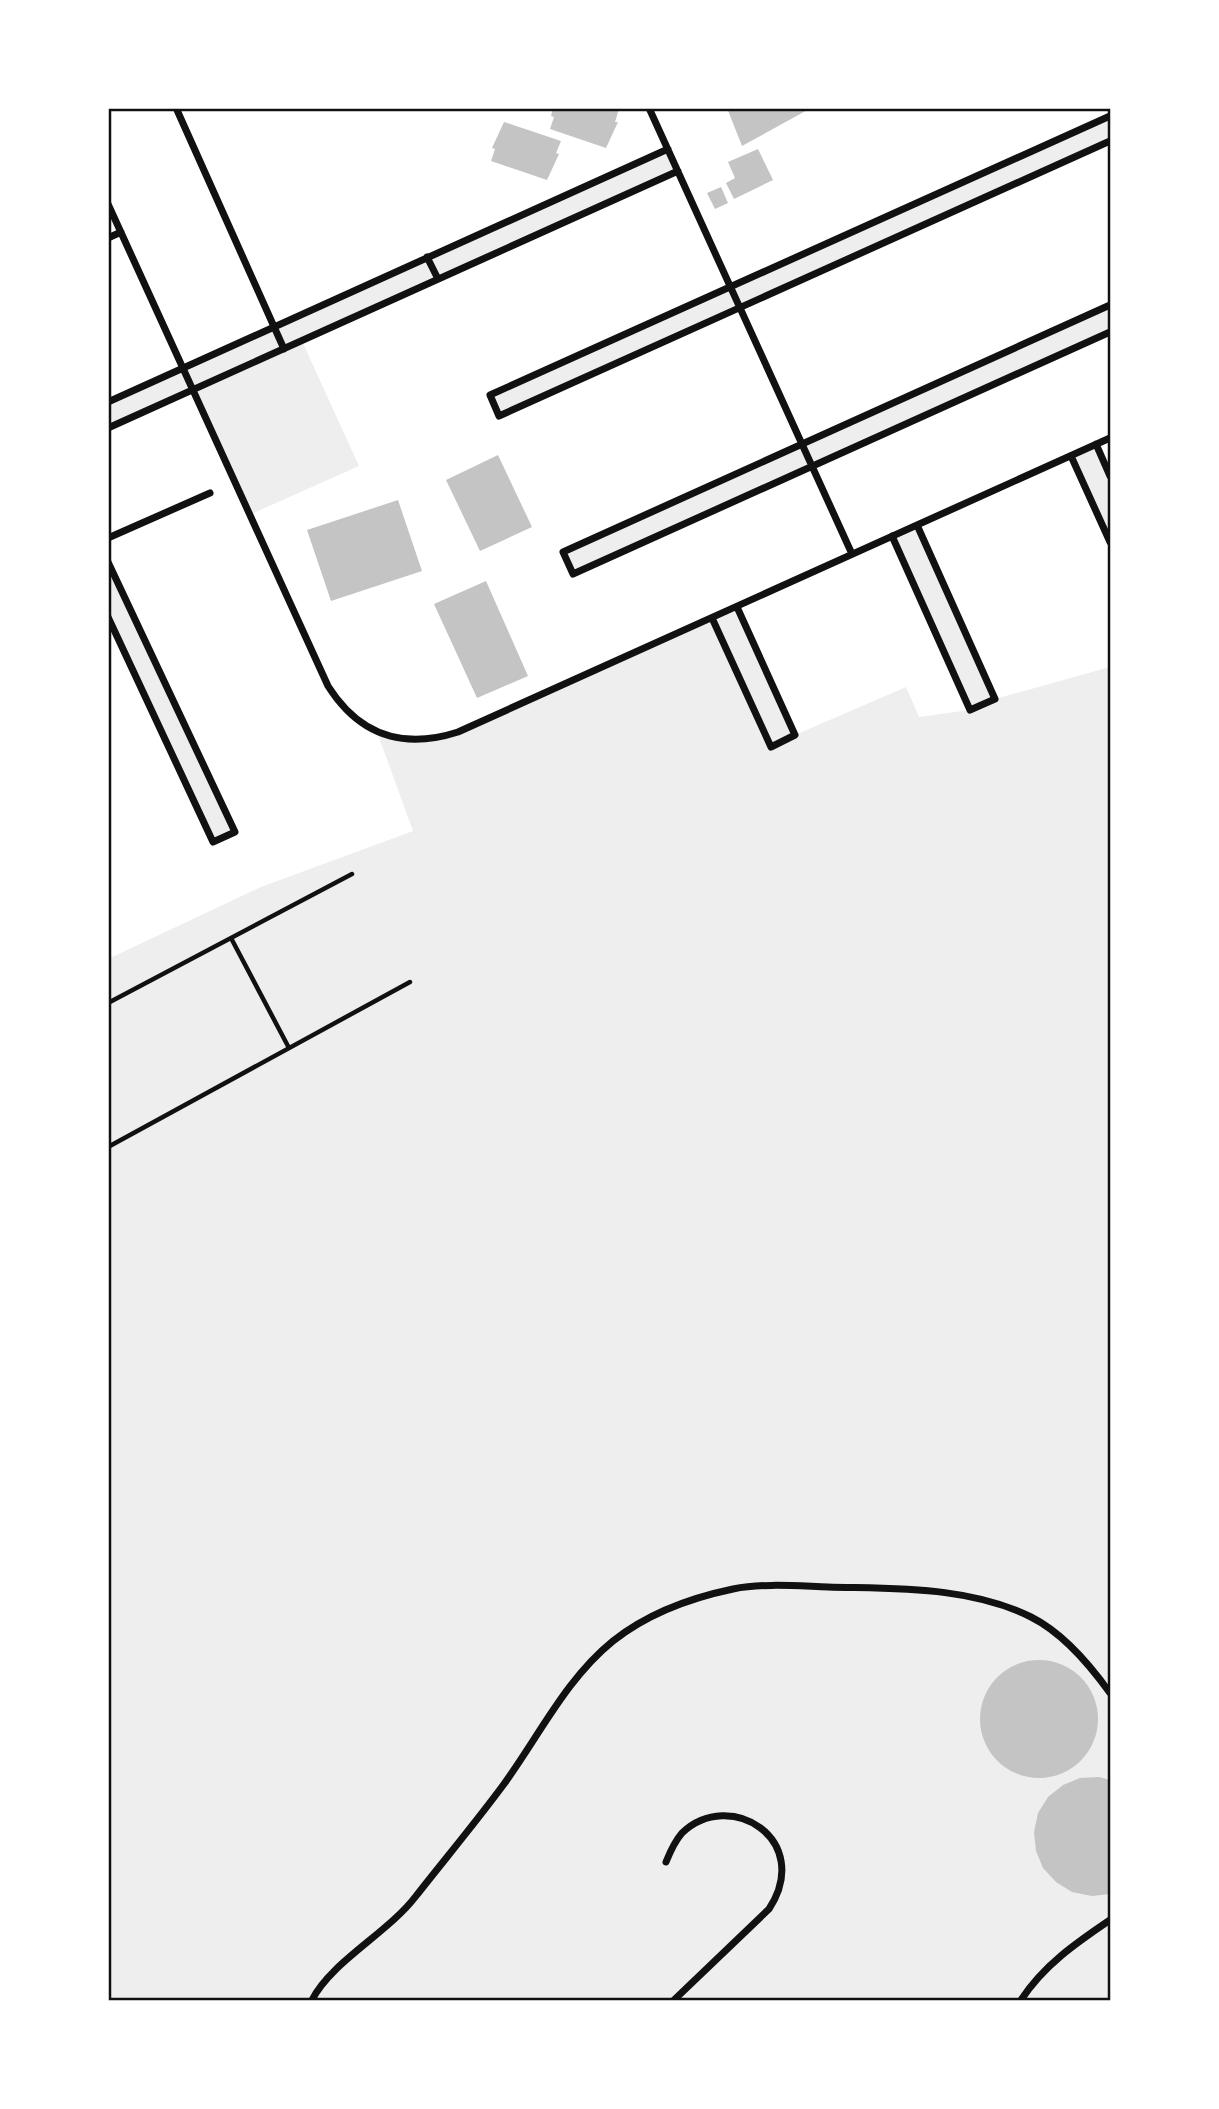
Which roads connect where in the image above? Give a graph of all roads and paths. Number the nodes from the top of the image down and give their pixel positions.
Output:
1 (649, 108) edge
2 (177, 110) edge
3 (1111, 116) edge
4 (1111, 141) edge
5 (667, 149) junction
6 (678, 171) junction
7 (110, 209) edge
8 (121, 232) junction
9 (108, 238) edge
10 (428, 257) junction
11 (438, 279) junction
12 (730, 287) junction
13 (1111, 305) edge
14 (740, 307) junction
15 (275, 327) junction
16 (1111, 332) edge
17 (284, 349) junction
18 (183, 368) junction
19 (192, 390) junction
20 (108, 402) edge
21 (108, 428) edge
22 (1111, 438) edge
23 (802, 444) junction
24 (1096, 444) junction
25 (1071, 456) junction
26 (812, 467) junction
27 (1111, 476) edge
28 (210, 493) dead end
29 (916, 525) junction
30 (892, 536) junction
31 (108, 538) edge
32 (1111, 542) edge
33 (852, 554) junction
34 (108, 562) edge
35 (737, 607) junction
36 (108, 617) edge
37 (712, 618) junction
38 (352, 874) dead end
39 (231, 938) junction
40 (410, 982) dead end
41 (108, 1003) edge
42 (289, 1048) junction
43 (108, 1147) edge
44 (1111, 1693) edge
45 (666, 1862) dead end
46 (1111, 1920) edge
47 (312, 2000) edge
48 (674, 2000) edge
49 (1021, 2000) edge

1 - 5 street
2 - 15 street
3 - 12 street
4 - 14 street
5 - 6 street
5 - 10 street
6 - 11 street
6 - 12 street
7 - 8 street
8 - 9 street
8 - 18 street
10 - 11 street
10 - 15 street
11 - 17 street
12 - 14 street
12 - 14 street
13 - 23 street
14 - 23 street
15 - 17 street
15 - 18 street
16 - 26 street
17 - 19 street
18 - 19 street
18 - 20 street
19 - 21 street
19 - 37 street
22 - 24 street
23 - 26 street
23 - 26 street
24 - 25 street
24 - 27 street
25 - 29 street
25 - 32 street
26 - 33 street
28 - 31 street
29 - 30 street
29 - 30 street
30 - 33 street
33 - 35 street
34 - 36 street
35 - 37 street
35 - 37 street
38 - 39 lane
39 - 41 lane
39 - 42 lane
40 - 42 lane
42 - 43 lane
44 - 47 street
45 - 48 street
46 - 49 street

